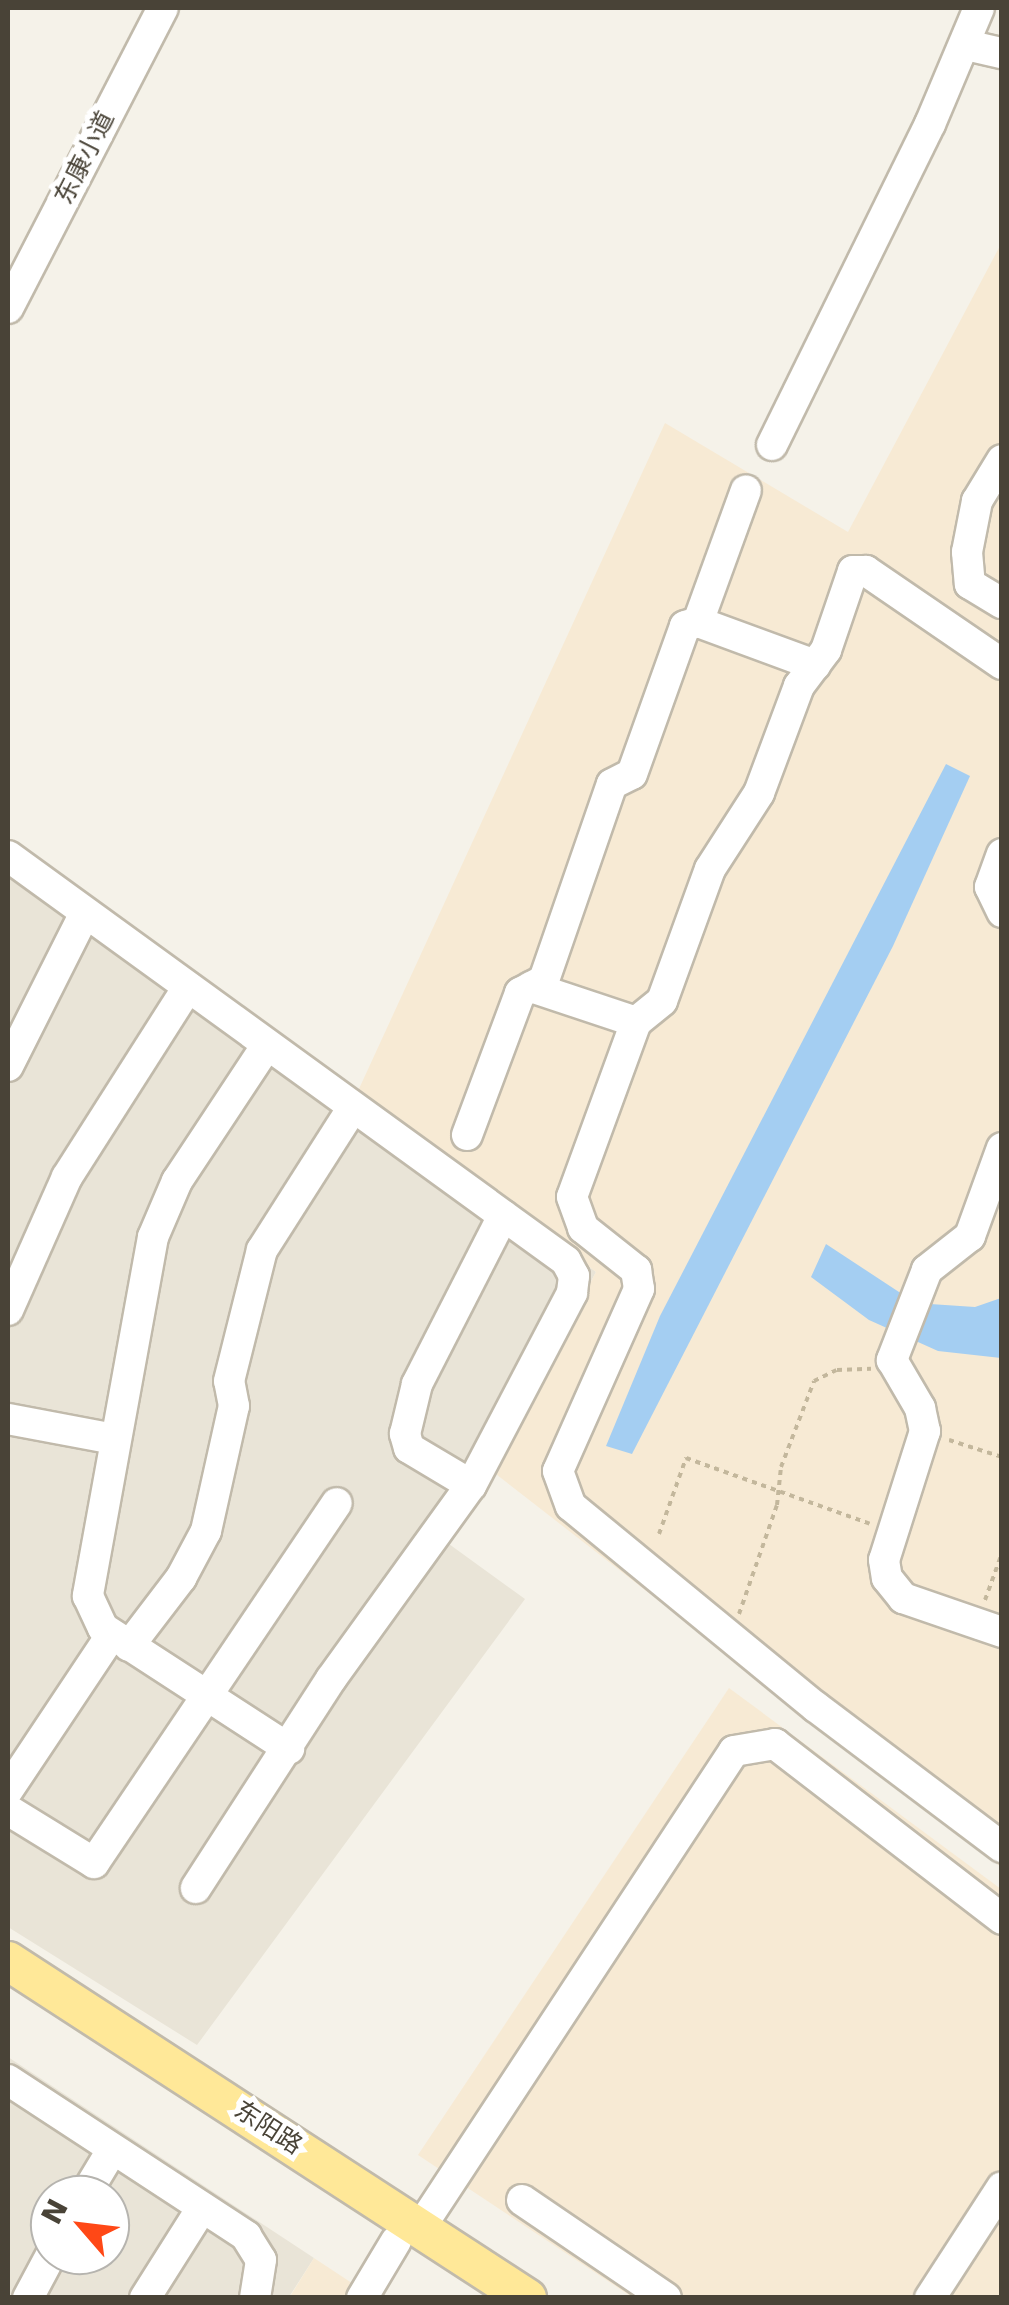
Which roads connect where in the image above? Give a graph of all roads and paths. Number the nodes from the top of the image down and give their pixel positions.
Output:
1 (163, 8) edge
2 (978, 8) edge
3 (966, 45) junction
4 (1002, 54) edge
5 (8, 308) edge
6 (772, 445) dead end
7 (1002, 460) edge
8 (746, 490) dead end
9 (1002, 604) edge
10 (698, 622) junction
11 (1002, 664) edge
12 (815, 665) junction
13 (1002, 854) edge
14 (8, 856) edge
15 (85, 912) junction
16 (1002, 912) edge
17 (188, 987) junction
18 (531, 988) junction
19 (636, 1022) junction
20 (267, 1045) junction
21 (8, 1066) edge
22 (352, 1107) junction
23 (467, 1136) dead end
24 (1002, 1148) edge
25 (503, 1216) junction
26 (8, 1310) edge
27 (897, 1368) junction
28 (8, 1418) edge
29 (925, 1431) junction
30 (114, 1439) junction
31 (1002, 1457) edge
32 (472, 1485) junction
33 (778, 1491) junction
34 (337, 1503) dead end
35 (893, 1532) junction
36 (659, 1534) dead end
37 (1002, 1552) edge
38 (738, 1618) dead end
39 (989, 1628) edge
40 (121, 1640) junction
41 (207, 1696) junction
42 (289, 1749) junction
43 (8, 1790) edge
44 (8, 1810) edge
45 (1002, 1847) edge
46 (196, 1888) dead end
47 (1002, 1919) edge
48 (8, 1962) edge
49 (8, 1990) edge
50 (11, 2092) edge
51 (112, 2150) junction
52 (98, 2175) edge
53 (1001, 2190) edge
54 (522, 2200) dead end
55 (202, 2208) junction
56 (408, 2234) junction
57 (40, 2275) edge
58 (28, 2298) edge
59 (145, 2298) edge
60 (255, 2298) edge
61 (362, 2298) edge
62 (482, 2298) edge
63 (527, 2298) edge
64 (666, 2298) edge
65 (930, 2298) edge

1 - 5 street, 东康小道
2 - 3 street
3 - 4 street
3 - 6 street
7 - 9 street
8 - 10 street
10 - 12 street
10 - 18 street
11 - 12 street
12 - 19 street
13 - 16 street
14 - 15 street
15 - 17 street
15 - 21 street
17 - 20 street
17 - 26 street
18 - 19 street
18 - 23 street
19 - 45 street
20 - 22 street
20 - 30 street
22 - 25 street
22 - 40 street
24 - 27 street
25 - 32 street
25 - 32 street
27 - 29 street
27 - 33 path
28 - 30 street
29 - 31 path
29 - 35 street
30 - 40 street
32 - 42 street
33 - 35 path
33 - 36 path
33 - 38 path
34 - 41 street
35 - 39 street
37 - 39 path
40 - 41 street
40 - 43 street
41 - 42 street
41 - 44 street
42 - 46 street
47 - 56 street
48 - 56 main road, 东阳路
49 - 56 main road, 东阳路
50 - 51 street
51 - 52 street
51 - 55 street
53 - 65 street
54 - 64 street
55 - 59 street
55 - 60 street
56 - 61 street
56 - 62 main road, 东阳路
56 - 63 main road, 东阳路
57 - 58 street

